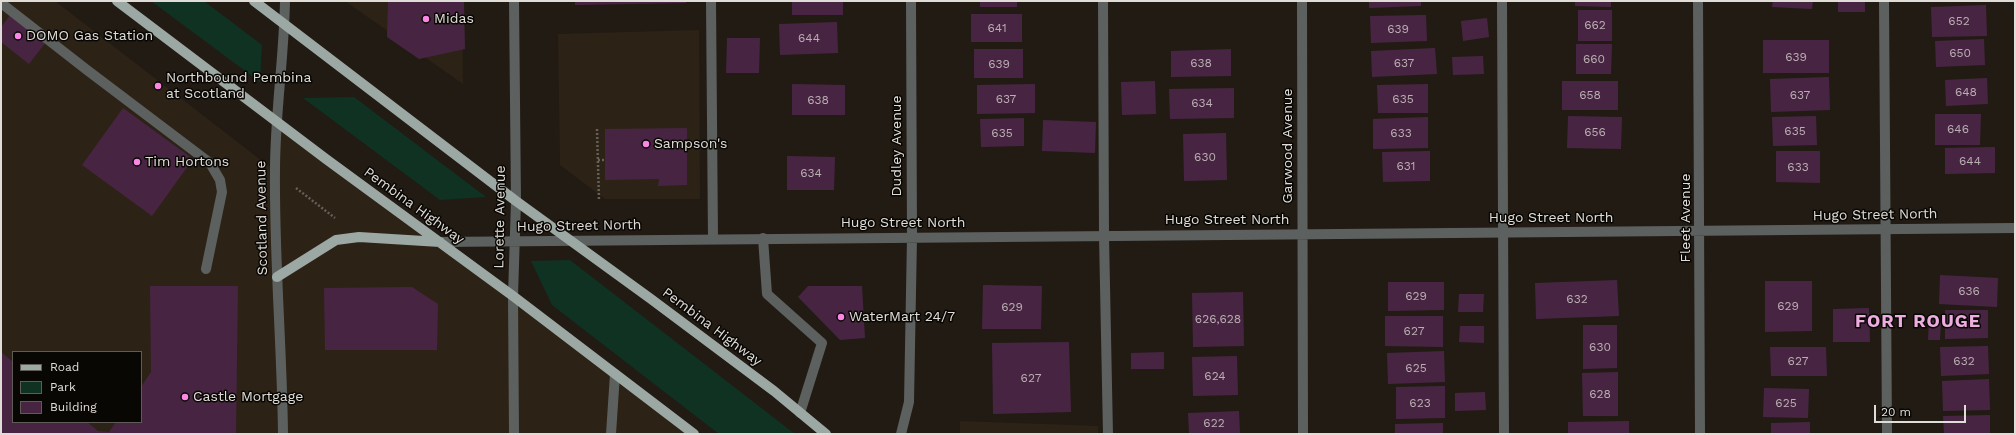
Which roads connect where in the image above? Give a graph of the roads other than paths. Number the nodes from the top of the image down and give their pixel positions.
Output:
1 (117, 1) edge
2 (254, 1) edge
3 (285, 1) edge
4 (514, 1) edge
5 (711, 1) edge
6 (911, 1) edge
7 (1103, 1) edge
8 (1302, 1) edge
9 (1502, 1) edge
10 (1698, 1) edge
11 (1884, 1) edge
12 (1, 3) edge
13 (285, 25) junction
14 (276, 120) junction
15 (516, 201) junction
16 (2015, 228) edge
17 (1886, 229) junction
18 (1700, 230) junction
19 (1504, 232) junction
20 (1303, 234) junction
21 (1104, 236) junction
22 (912, 237) junction
23 (764, 238) junction
24 (712, 239) junction
25 (514, 240) junction
26 (573, 241) junction
27 (440, 242) junction
28 (206, 269) dead end
29 (277, 278) junction
30 (513, 296) junction
31 (615, 374) junction
32 (800, 413) junction
33 (283, 434) edge
34 (514, 434) edge
35 (611, 434) edge
36 (694, 434) edge
37 (826, 434) edge
38 (901, 434) edge
39 (1108, 434) edge
40 (1304, 434) edge
41 (1504, 434) edge
42 (1700, 434) edge
43 (1887, 434) edge

1 - 14 main road, Pembina Highway
2 - 13 main road, Pembina Highway
3 - 13 street, Scotland Avenue
4 - 15 street, Lorette Avenue
5 - 24 street
6 - 22 street, Dudley Avenue
7 - 21 street
8 - 20 street, Garwood Avenue
9 - 19 street
10 - 18 street, Fleet Avenue
11 - 17 street
12 - 28 street
13 - 14 street, Scotland Avenue
13 - 15 main road, Pembina Highway
14 - 27 main road, Pembina Highway
14 - 29 street, Scotland Avenue
15 - 25 street, Lorette Avenue
15 - 26 main road, Pembina Highway
16 - 17 street, Hugo Street North
17 - 18 street, Hugo Street North
17 - 43 street
18 - 19 street, Hugo Street North
18 - 42 street, Fleet Avenue
19 - 20 street, Hugo Street North
19 - 41 street
20 - 21 street, Hugo Street North
20 - 40 street, Garwood Avenue
21 - 22 street, Hugo Street North
21 - 39 street
22 - 23 street, Hugo Street North
22 - 38 street, Dudley Avenue
23 - 24 street, Hugo Street North
23 - 32 street
24 - 26 street, Hugo Street North
25 - 26 street, Hugo Street North
25 - 27 street, Hugo Street North
25 - 30 street, Lorette Avenue
26 - 32 main road, Pembina Highway
27 - 29 main road
27 - 30 main road, Pembina Highway
29 - 33 street, Scotland Avenue
30 - 31 main road, Pembina Highway
30 - 34 street, Lorette Avenue
31 - 35 street
31 - 36 main road, Pembina Highway
32 - 37 main road, Pembina Highway

